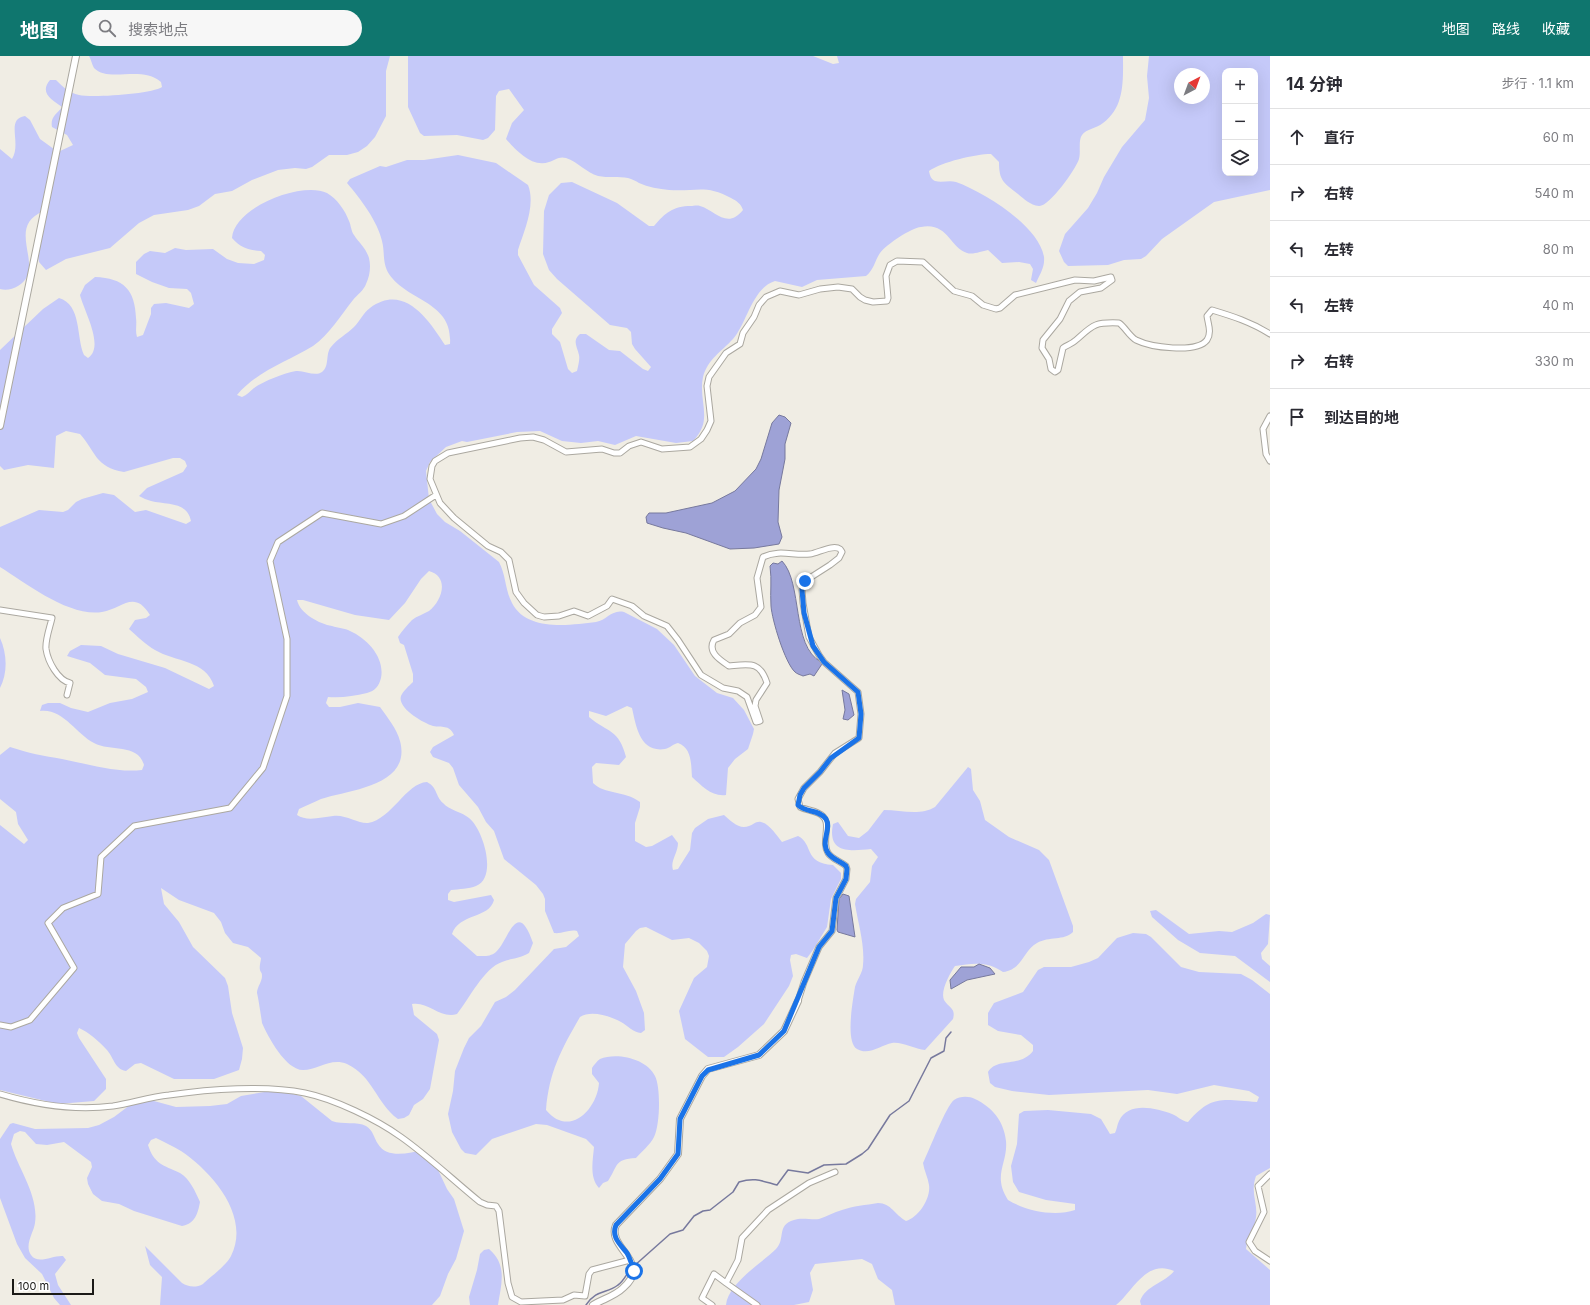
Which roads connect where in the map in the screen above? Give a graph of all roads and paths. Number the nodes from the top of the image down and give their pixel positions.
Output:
1 (76, 56) edge
2 (1270, 334) edge
3 (1270, 416) edge
4 (0, 426) edge
5 (1270, 461) edge
6 (436, 495) junction
7 (0, 610) edge
8 (67, 695) dead end
9 (798, 1001) joint
10 (0, 1025) edge
11 (0, 1094) edge
12 (835, 1172) dead end
13 (1270, 1174) edge
14 (1270, 1261) edge
15 (631, 1262) junction
16 (726, 1283) junction
17 (594, 1305) edge
18 (712, 1305) edge
19 (757, 1305) edge

1 - 4 street
2 - 6 street
3 - 5 street
6 - 9 street
6 - 10 street
7 - 8 street
9 - 15 street
11 - 15 street
12 - 16 street
13 - 14 street
15 - 17 street
16 - 18 street
16 - 19 street

